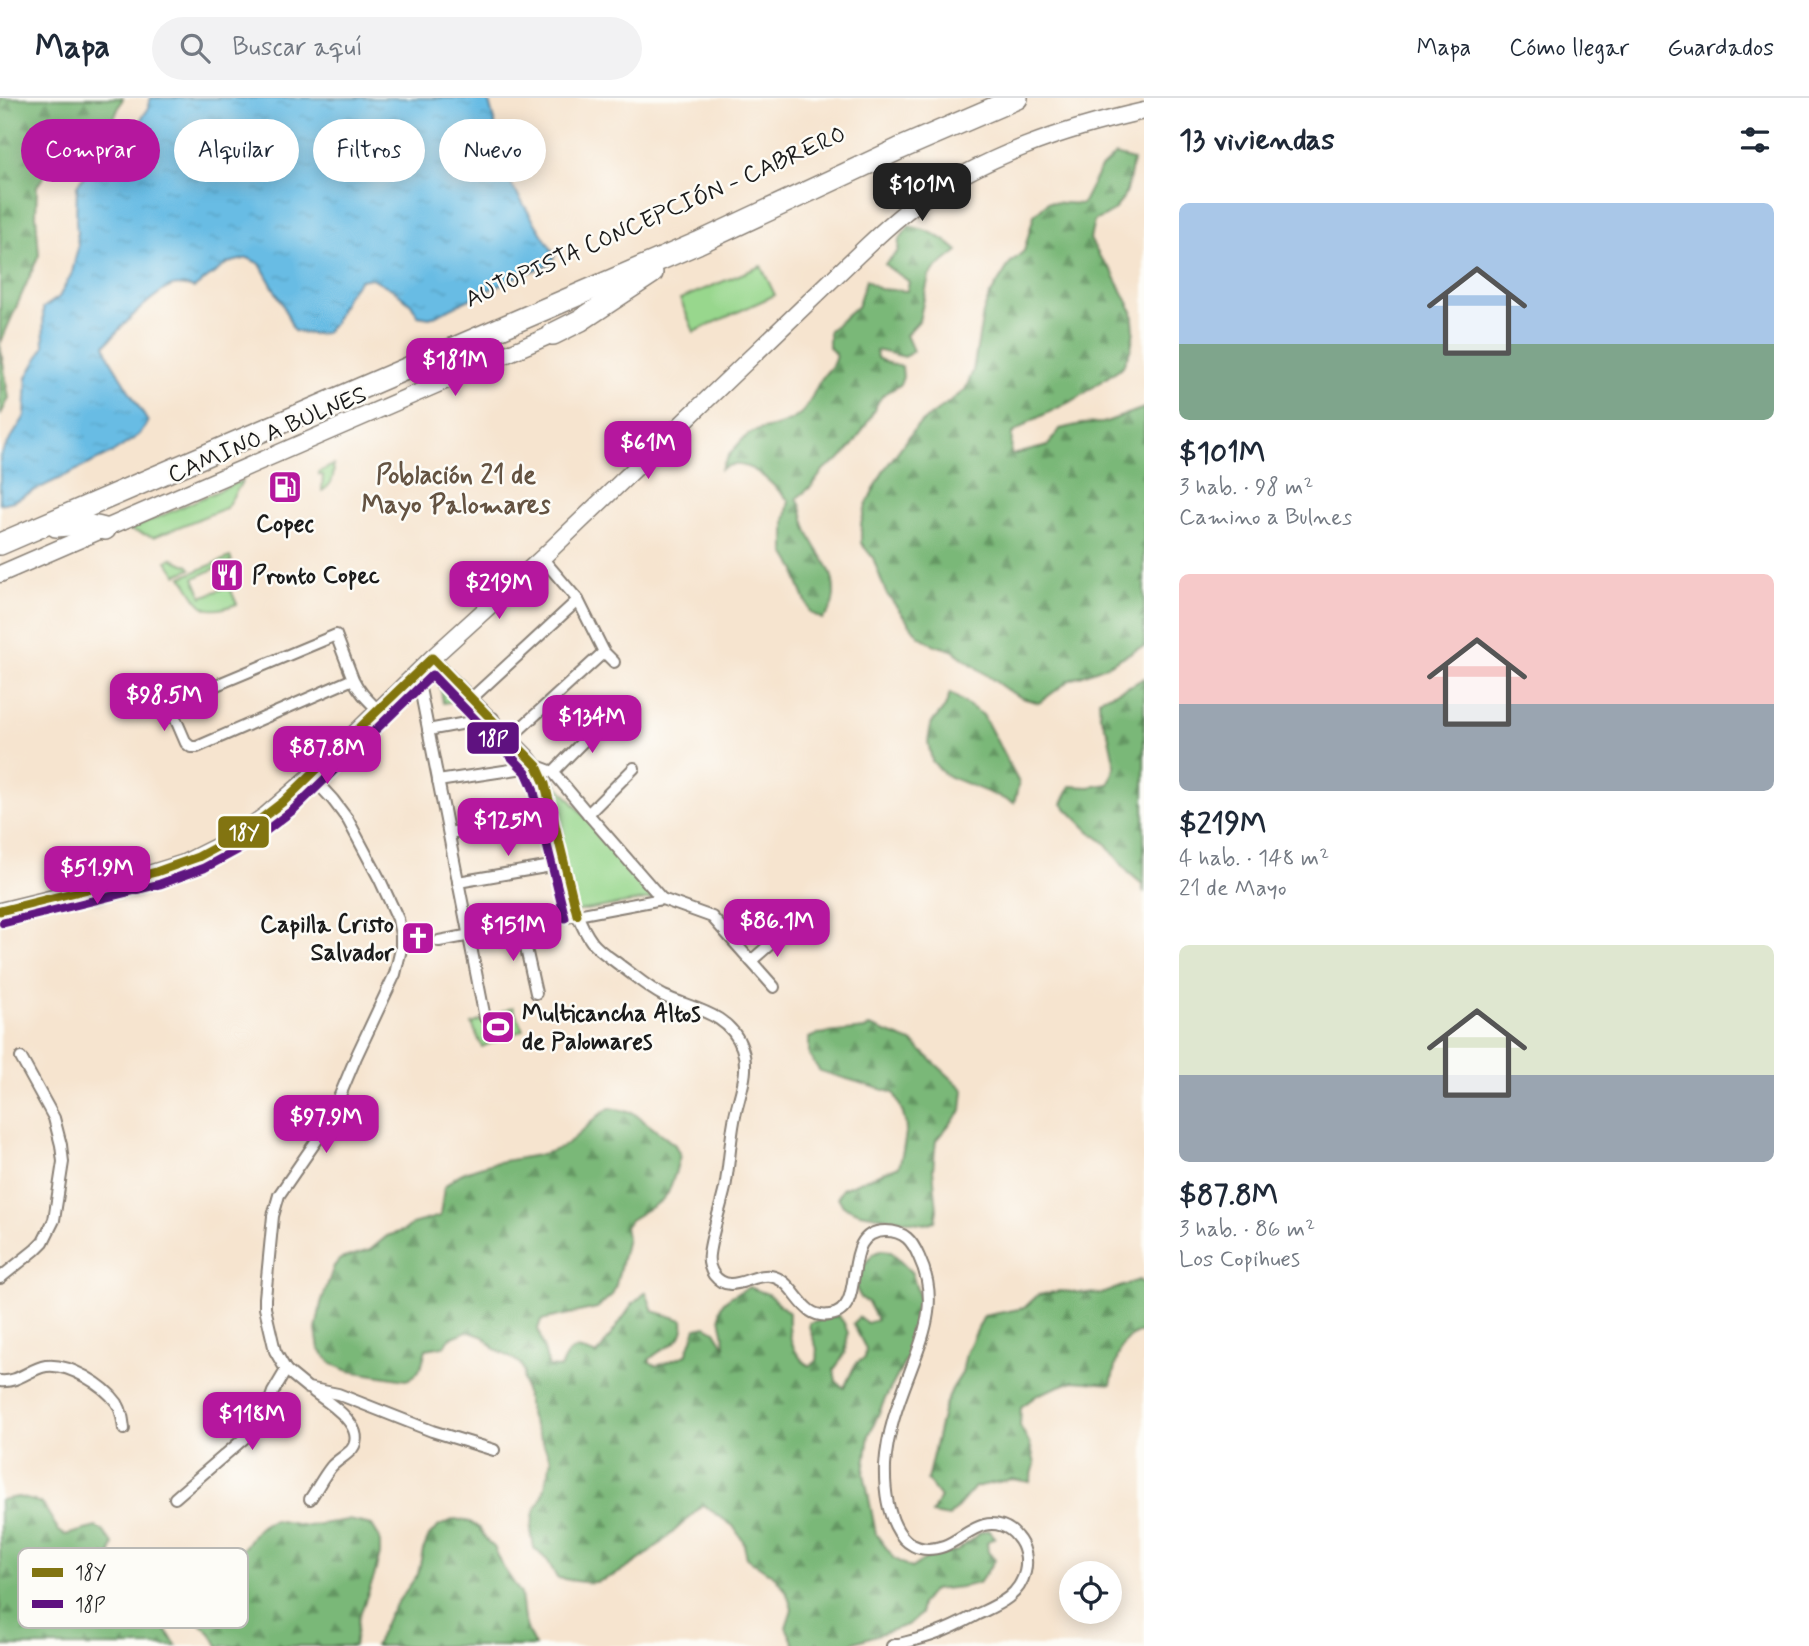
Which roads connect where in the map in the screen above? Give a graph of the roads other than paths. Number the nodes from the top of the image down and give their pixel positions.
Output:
1 (982, 98) edge
2 (1017, 98) edge
3 (1144, 111) edge
4 (698, 243) junction
5 (552, 334) joint
6 (0, 528) edge
7 (33, 529) junction
8 (104, 529) junction
9 (0, 544) edge
10 (541, 558) junction
11 (0, 574) edge
12 (578, 600) junction
13 (604, 652) junction
14 (432, 658) junction
15 (614, 662) dead end
16 (417, 673) junction
17 (353, 679) junction
18 (473, 698) junction
19 (379, 710) junction
20 (609, 715) dead end
21 (493, 718) junction
22 (428, 730) junction
23 (511, 737) junction
24 (537, 765) junction
25 (634, 768) dead end
26 (553, 772) junction
27 (311, 776) junction
28 (438, 781) junction
29 (552, 814) junction
30 (587, 814) junction
31 (449, 833) junction
32 (563, 864) junction
33 (458, 883) junction
34 (663, 899) junction
35 (0, 911) edge
36 (577, 915) junction
37 (521, 926) junction
38 (783, 933) dead end
39 (469, 936) junction
40 (439, 941) dead end
41 (751, 961) junction
42 (774, 988) dead end
43 (536, 993) dead end
44 (485, 1017) dead end
45 (21, 1058) dead end
46 (0, 1278) edge
47 (286, 1370) junction
48 (0, 1381) edge
49 (309, 1388) junction
50 (124, 1429) dead end
51 (494, 1450) dead end
52 (174, 1498) dead end
53 (310, 1499) dead end
54 (892, 1646) edge

1 - 6 highway, AUTOPISTA CONCEPCIÓN - CABRERO
2 - 4 highway, AUTOPISTA CONCEPCIÓN - CABRERO
3 - 10 street
4 - 5 highway
4 - 7 highway, AUTOPISTA CONCEPCIÓN - CABRERO
5 - 8 street, CAMINO A BULNES
7 - 8 highway
7 - 9 highway, AUTOPISTA CONCEPCIÓN - CABRERO
8 - 11 street, CAMINO A BULNES
10 - 12 street
10 - 14 street
12 - 13 street
12 - 18 street
13 - 15 street
13 - 23 street
14 - 16 street
14 - 18 street
16 - 19 street
16 - 22 street
17 - 17 street
17 - 19 street
18 - 21 street
19 - 27 street
20 - 26 street
21 - 22 street
21 - 23 street
22 - 28 street
23 - 24 street
24 - 26 street
24 - 28 street
24 - 29 street
25 - 30 street
26 - 30 street
27 - 35 street
27 - 47 street
28 - 31 street
29 - 31 street
29 - 32 street
30 - 34 street
31 - 33 street
32 - 33 street
32 - 36 street
33 - 39 street
34 - 36 street
34 - 41 street
36 - 37 street
36 - 54 street
37 - 39 street
37 - 43 street
38 - 41 street
39 - 40 street
39 - 44 street
41 - 42 street
45 - 46 street
47 - 49 street
47 - 52 street
48 - 50 street
49 - 51 street
49 - 53 street

